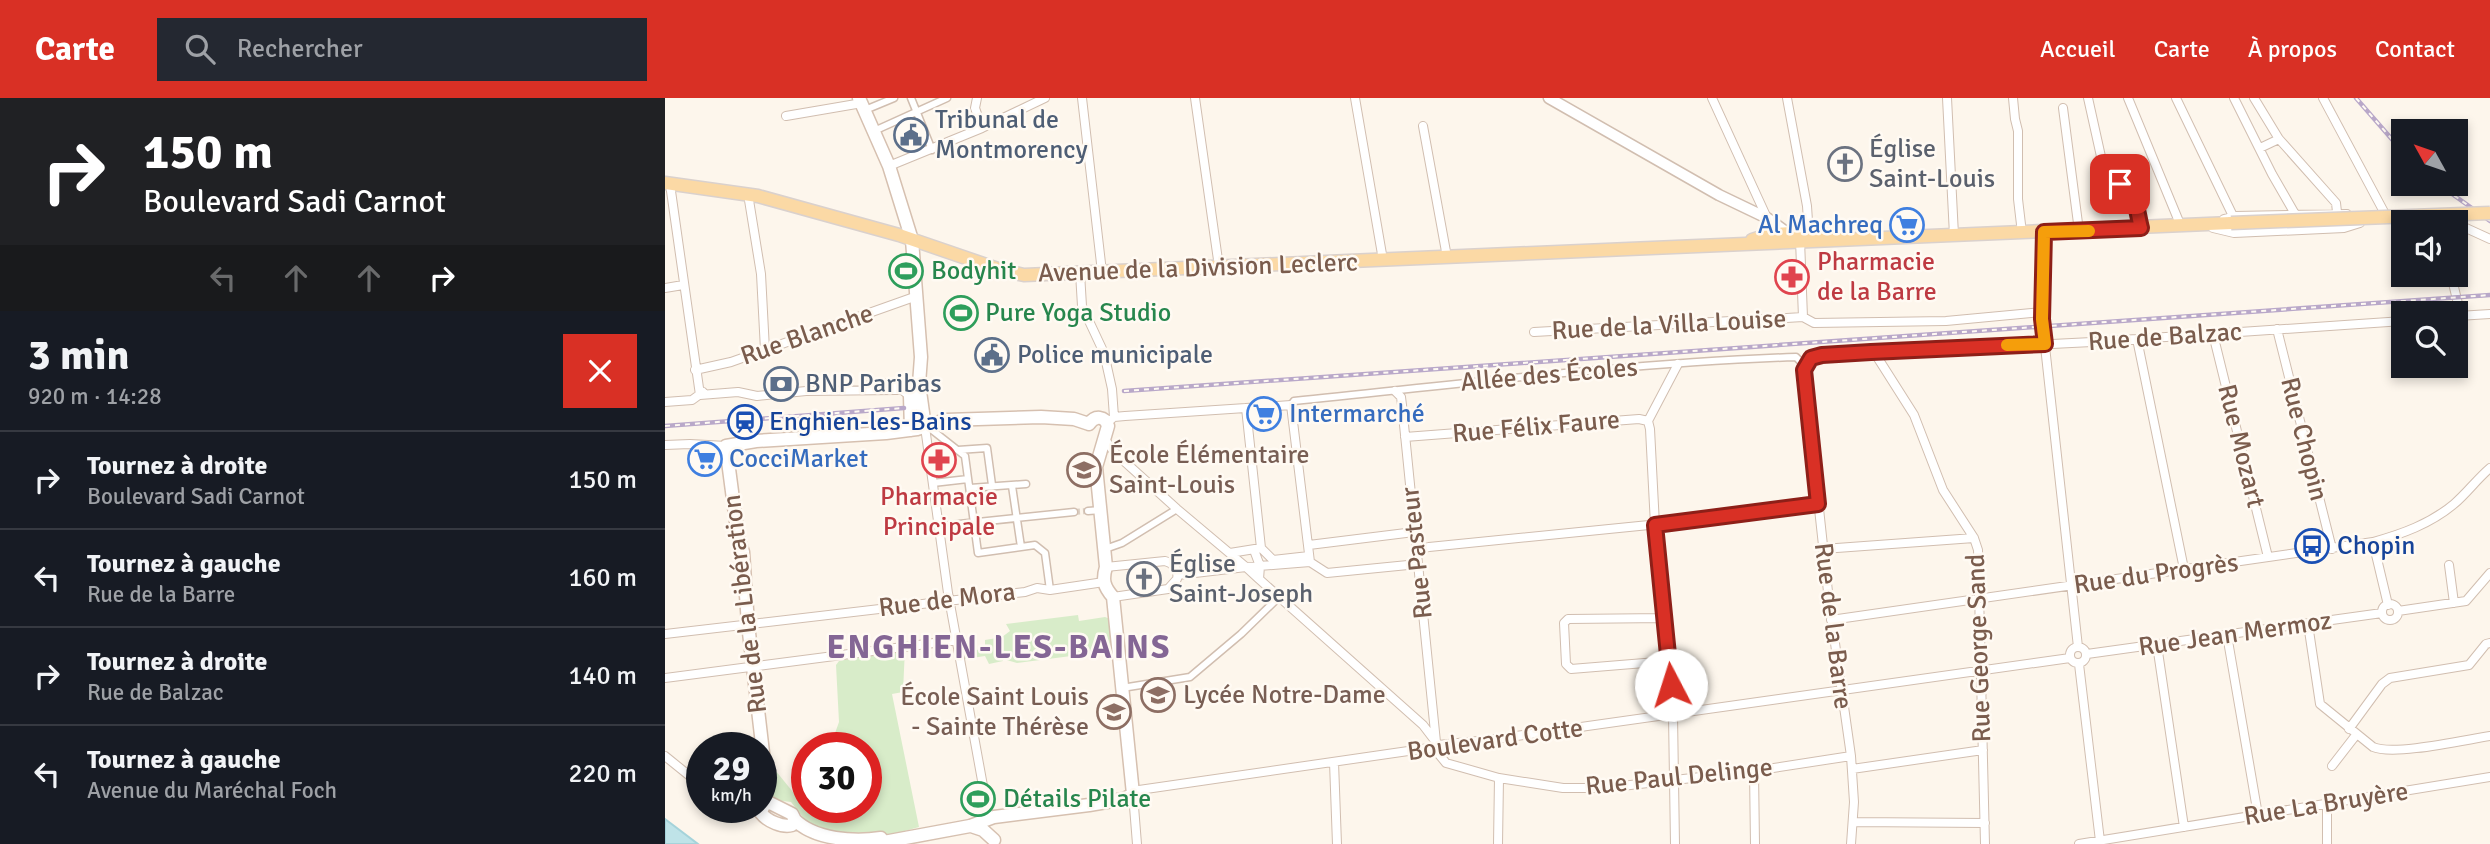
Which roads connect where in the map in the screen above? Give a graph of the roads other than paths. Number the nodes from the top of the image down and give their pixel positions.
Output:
1 (894, 98) edge
2 (911, 98) edge
3 (947, 98) edge
4 (1045, 98) edge
5 (1082, 98) edge
6 (1195, 98) edge
7 (1355, 98) edge
8 (1549, 98) edge
9 (1712, 98) edge
10 (1787, 98) edge
11 (1947, 98) edge
12 (2013, 98) edge
13 (2088, 98) edge
14 (2128, 98) edge
15 (2176, 98) edge
16 (2234, 98) edge
17 (2254, 98) edge
18 (2323, 98) edge
19 (976, 99) edge
20 (862, 104) edge
21 (2063, 108) dead end
22 (916, 112) junction
23 (786, 116) dead end
24 (1423, 126) dead end
25 (982, 128) junction
26 (874, 131) junction
27 (2279, 139) junction
28 (2260, 148) junction
29 (932, 149) junction
30 (888, 166) junction
31 (668, 184) edge
32 (748, 194) junction
33 (2422, 210) edge
34 (2442, 210) edge
35 (2337, 212) junction
36 (2384, 212) junction
37 (2391, 212) edge
38 (2490, 213) edge
39 (2295, 214) junction
40 (2232, 220) junction
41 (2391, 222) edge
42 (2180, 224) junction
43 (2212, 225) junction
44 (2141, 228) junction
45 (2160, 228) junction
46 (2468, 229) edge
47 (1769, 230) junction
48 (2078, 231) junction
49 (2044, 232) junction
50 (2022, 233) junction
51 (1954, 235) junction
52 (1801, 237) junction
53 (2490, 239) edge
54 (912, 240) junction
55 (1447, 257) junction
56 (1383, 260) junction
57 (1219, 267) junction
58 (1103, 272) junction
59 (1080, 273) junction
60 (683, 285) junction
61 (665, 288) edge
62 (917, 296) junction
63 (2042, 312) junction
64 (2490, 314) edge
65 (2468, 315) edge
66 (1803, 317) junction
67 (2391, 322) edge
68 (2277, 329) junction
69 (1534, 332) dead end
70 (2213, 334) junction
71 (2137, 339) junction
72 (2045, 344) junction
73 (765, 350) junction
74 (1874, 352) junction
75 (1678, 364) junction
76 (1805, 366) junction
77 (695, 370) junction
78 (914, 388) junction
79 (1395, 391) junction
80 (825, 392) junction
81 (723, 394) dead end
82 (700, 395) junction
83 (665, 402) edge
84 (723, 404) dead end
85 (1291, 405) junction
86 (1246, 408) junction
87 (923, 412) junction
88 (1111, 420) junction
89 (946, 421) junction
90 (1647, 421) junction
91 (1089, 424) junction
92 (929, 428) junction
93 (911, 430) junction
94 (1405, 437) junction
95 (1104, 439) junction
96 (665, 445) edge
97 (726, 446) junction
98 (958, 450) junction
99 (2490, 468) edge
100 (968, 478) junction
101 (933, 483) junction
102 (1025, 484) dead end
103 (992, 485) junction
104 (1012, 486) junction
105 (970, 488) junction
106 (1818, 504) junction
107 (1177, 509) junction
108 (1075, 512) tunnel mouth
109 (1017, 517) junction
110 (974, 522) junction
111 (1655, 525) junction
112 (940, 526) junction
113 (1414, 532) junction
114 (1974, 538) junction
115 (2373, 542) junction
116 (1309, 545) junction
117 (1021, 547) junction
118 (1105, 549) junction
119 (1257, 549) junction
120 (1823, 549) junction
121 (2332, 549) junction
122 (1416, 550) junction
123 (1231, 555) junction
124 (2269, 557) junction
125 (1309, 559) junction
126 (1273, 563) junction
127 (1418, 564) junction
128 (2449, 565) dead end
129 (1260, 566) junction
130 (1106, 567) junction
131 (1246, 567) junction
132 (1228, 569) junction
133 (2184, 569) junction
134 (2490, 573) edge
135 (1178, 575) junction
136 (1259, 579) junction
137 (1104, 583) junction
138 (2071, 586) junction
139 (1051, 590) junction
140 (1113, 597) junction
141 (1278, 598) junction
142 (1980, 598) junction
143 (949, 600) junction
144 (2454, 603) junction
145 (2385, 609) junction
146 (2398, 611) junction
147 (1664, 618) junction
148 (1831, 620) junction
149 (748, 624) junction
150 (2308, 624) junction
151 (665, 634) edge
152 (2227, 635) junction
153 (957, 640) junction
154 (2490, 643) edge
155 (2157, 645) junction
156 (2077, 647) junction
157 (2087, 654) junction
158 (2070, 658) junction
159 (1669, 661) junction
160 (2080, 664) junction
161 (753, 667) junction
162 (1982, 670) junction
163 (665, 678) edge
164 (1122, 688) junction
165 (1841, 690) junction
166 (1673, 715) junction
167 (1435, 719) junction
168 (1423, 725) junction
169 (761, 732) edge
170 (2352, 732) junction
171 (2490, 736) edge
172 (1438, 745) junction
173 (1983, 750) junction
174 (665, 756) edge
175 (1851, 756) junction
176 (1334, 762) junction
177 (2332, 765) dead end
178 (1852, 769) junction
179 (1754, 771) junction
180 (686, 773) edge
181 (2490, 777) edge
182 (1499, 778) junction
183 (1675, 780) junction
184 (1133, 794) junction
185 (2327, 804) junction
186 (777, 806) edge
187 (791, 815) edge
188 (2258, 815) junction
189 (1011, 816) junction
190 (989, 819) junction
191 (1853, 822) junction
192 (1985, 822) junction
193 (794, 823) edge
194 (795, 823) edge
195 (970, 826) junction
196 (2184, 827) junction
197 (994, 840) edge
198 (2132, 840) edge
199 (2100, 841) junction
200 (918, 843) edge
201 (867, 844) edge
202 (873, 844) edge
203 (900, 844) edge
204 (1137, 844) edge
205 (1337, 844) edge
206 (1498, 844) edge
207 (1675, 844) edge
208 (1755, 844) edge
209 (1851, 844) edge
210 (1986, 844) edge
211 (2079, 844) edge
212 (2327, 844) edge

1 - 20 street
2 - 22 street
3 - 22 street
4 - 25 street
5 - 58 street
6 - 57 street
7 - 56 street
8 - 47 street
9 - 47 street
10 - 52 street
11 - 51 street
12 - 50 street
13 - 44 street
14 - 42 street
15 - 40 street
16 - 28 street
17 - 27 street
18 - 36 street
19 - 25 street
20 - 23 street
20 - 26 main road
21 - 48 street
22 - 26 street
22 - 29 street
24 - 55 street
25 - 29 street
26 - 30 main road
27 - 28 street
27 - 35 street
28 - 39 street
29 - 30 street
30 - 54 main road
31 - 32 main road, Avenue de la Division Leclerc
31 - 60 street
32 - 54 main road, Avenue de la Division Leclerc
32 - 73 street
33 - 34 street
35 - 36 street
35 - 39 street
36 - 37 street
38 - 40 main road, bridge
39 - 40 street
40 - 43 main road
41 - 43 street
42 - 43 main road
42 - 45 main road
43 - 45 main road
44 - 45 main road, Avenue de la Division Leclerc
44 - 48 main road, Avenue de la Division Leclerc
46 - 53 street
47 - 52 main road, Avenue de la Division Leclerc
47 - 55 main road, Avenue de la Division Leclerc
48 - 49 main road, Avenue de la Division Leclerc
49 - 50 main road, Avenue de la Division Leclerc
49 - 63 street
50 - 51 main road, Avenue de la Division Leclerc
51 - 52 main road, Avenue de la Division Leclerc
52 - 66 street
54 - 59 main road, Avenue de la Division Leclerc
54 - 62 main road
55 - 56 main road, Avenue de la Division Leclerc
56 - 57 main road, Avenue de la Division Leclerc
57 - 58 main road, Avenue de la Division Leclerc
58 - 59 main road, Avenue de la Division Leclerc
59 - 88 street
60 - 61 street
60 - 77 street
62 - 73 street, Rue Blanche
62 - 78 main road
63 - 66 street, Rue de la Villa Louise
63 - 72 street
64 - 65 street
66 - 69 street, Rue de la Villa Louise
67 - 68 street, Rue de Balzac
68 - 70 street, Rue de Balzac
68 - 121 street, Rue Chopin
70 - 71 street, Rue de Balzac
70 - 124 street, Rue Mozart
71 - 72 street, Rue de Balzac
71 - 133 street
72 - 74 street, Rue de Balzac
72 - 138 street
73 - 77 street, Rue Blanche
74 - 76 street, Rue de Balzac
74 - 114 street, Rue George Sand
75 - 76 street, Allée des Écoles
75 - 79 street, Allée des Écoles
75 - 90 street
76 - 106 street, Rue de la Barre
77 - 82 street
78 - 80 street
78 - 80 street
78 - 87 main road
78 - 93 main road
79 - 85 street, Allée des Écoles
79 - 94 street, Rue Pasteur
80 - 82 street
81 - 84 street
82 - 83 street
85 - 86 street
85 - 116 street
86 - 88 street
86 - 119 street
87 - 89 main road
87 - 92 main road
88 - 91 main road
88 - 95 main road
89 - 91 main road
89 - 92 main road
90 - 94 street, Rue Félix Faure
90 - 111 street, Rue Félix Faure
91 - 95 main road
92 - 93 main road
92 - 98 street
92 - 101 street
93 - 97 main road
94 - 113 street, Rue Pasteur
95 - 107 street
95 - 118 main road
96 - 97 street
97 - 149 main road, Rue de la Libération
98 - 100 street
98 - 103 street
99 - 115 street, Rue du Progrès
100 - 101 street
100 - 105 street
101 - 112 street
102 - 104 street
103 - 104 street
103 - 105 street
104 - 109 street
105 - 110 street
106 - 111 street
106 - 120 street, Rue de la Barre
107 - 118 street
107 - 123 street
108 - 109 street
109 - 110 street
109 - 117 street
110 - 112 street
110 - 117 street
111 - 122 street
111 - 147 street, Rue Félix Faure
112 - 143 street
113 - 116 street
113 - 122 street, Rue Pasteur
114 - 120 street
114 - 142 street, Rue George Sand
115 - 121 street, Rue du Progrès
115 - 145 street
116 - 125 street
117 - 139 street
118 - 130 main road
119 - 123 street
119 - 126 street
119 - 129 street
120 - 148 street, Rue de la Barre
121 - 124 street, Rue du Progrès
122 - 127 street, Rue Pasteur
123 - 131 street
123 - 132 street
124 - 133 street, Rue du Progrès
125 - 126 street
125 - 127 street
126 - 129 street
127 - 167 street, Rue Pasteur
128 - 144 street
129 - 131 street
129 - 136 street
130 - 135 street
130 - 137 main road
131 - 132 street
131 - 136 street
132 - 135 street
133 - 138 street, Rue du Progrès
134 - 144 street
135 - 140 street
136 - 141 street
137 - 139 street, Rue de Mora
137 - 140 main road
138 - 142 street, Rue du Progrès
138 - 156 street
139 - 143 street, Rue de Mora
140 - 164 main road
141 - 164 street
141 - 168 street
142 - 148 street, Rue du Progrès
142 - 162 street, Rue George Sand
143 - 149 street, Rue de Mora
143 - 153 street
144 - 146 street
145 - 146 street
145 - 146 street
145 - 150 street, Rue Jean Mermoz
147 - 159 street, Rue Félix Faure
147 - 159 street
148 - 165 street, Rue de la Barre
149 - 151 street, Rue de Mora
149 - 161 main road, Rue de la Libération
150 - 152 street, Rue Jean Mermoz
150 - 170 street
152 - 155 street, Rue Jean Mermoz
152 - 188 street
153 - 161 street
153 - 190 street
154 - 170 street
155 - 157 street, Rue Jean Mermoz
155 - 196 street
156 - 157 street
156 - 158 street
157 - 160 street
158 - 160 street
158 - 162 street
159 - 166 street, Rue Félix Faure
160 - 199 street
161 - 163 street
161 - 169 main road, Rue de la Libération
162 - 165 street, Boulevard Cotte
162 - 173 street, Rue George Sand
164 - 184 main road
165 - 166 street, Boulevard Cotte
165 - 175 street, Rue de la Barre
166 - 172 street, Boulevard Cotte
166 - 183 street, Rue Félix Faure
167 - 168 street
167 - 172 street, Rue Pasteur
168 - 172 street
170 - 171 street
170 - 177 street
172 - 176 street, Boulevard Cotte
172 - 182 street, Rue Paul Delinge
173 - 178 street
173 - 192 street, Rue George Sand
174 - 180 street
175 - 178 street, Rue de la Barre
175 - 179 street, Rue Paul Delinge
176 - 184 street, Boulevard Cotte
176 - 205 street
178 - 191 street, Rue de la Barre
179 - 183 street, Rue Paul Delinge
179 - 208 street
181 - 185 street, Rue La Bruyère
182 - 183 street, Rue Paul Delinge
182 - 206 street
183 - 207 street, Rue Félix Faure
184 - 189 main road, Boulevard Cotte
184 - 204 street
185 - 188 street, Rue La Bruyère
185 - 212 street
186 - 187 main road
188 - 196 street, Rue La Bruyère
189 - 190 main road, Boulevard Cotte
189 - 197 main road
190 - 194 main road
190 - 195 main road
190 - 197 main road
191 - 192 street
191 - 209 street, Rue de la Barre
192 - 210 street, Rue George Sand
193 - 201 main road
195 - 197 main road
195 - 202 main road
196 - 198 street, Rue La Bruyère
198 - 199 street, Rue La Bruyère
199 - 211 street, Rue La Bruyère
200 - 203 street

